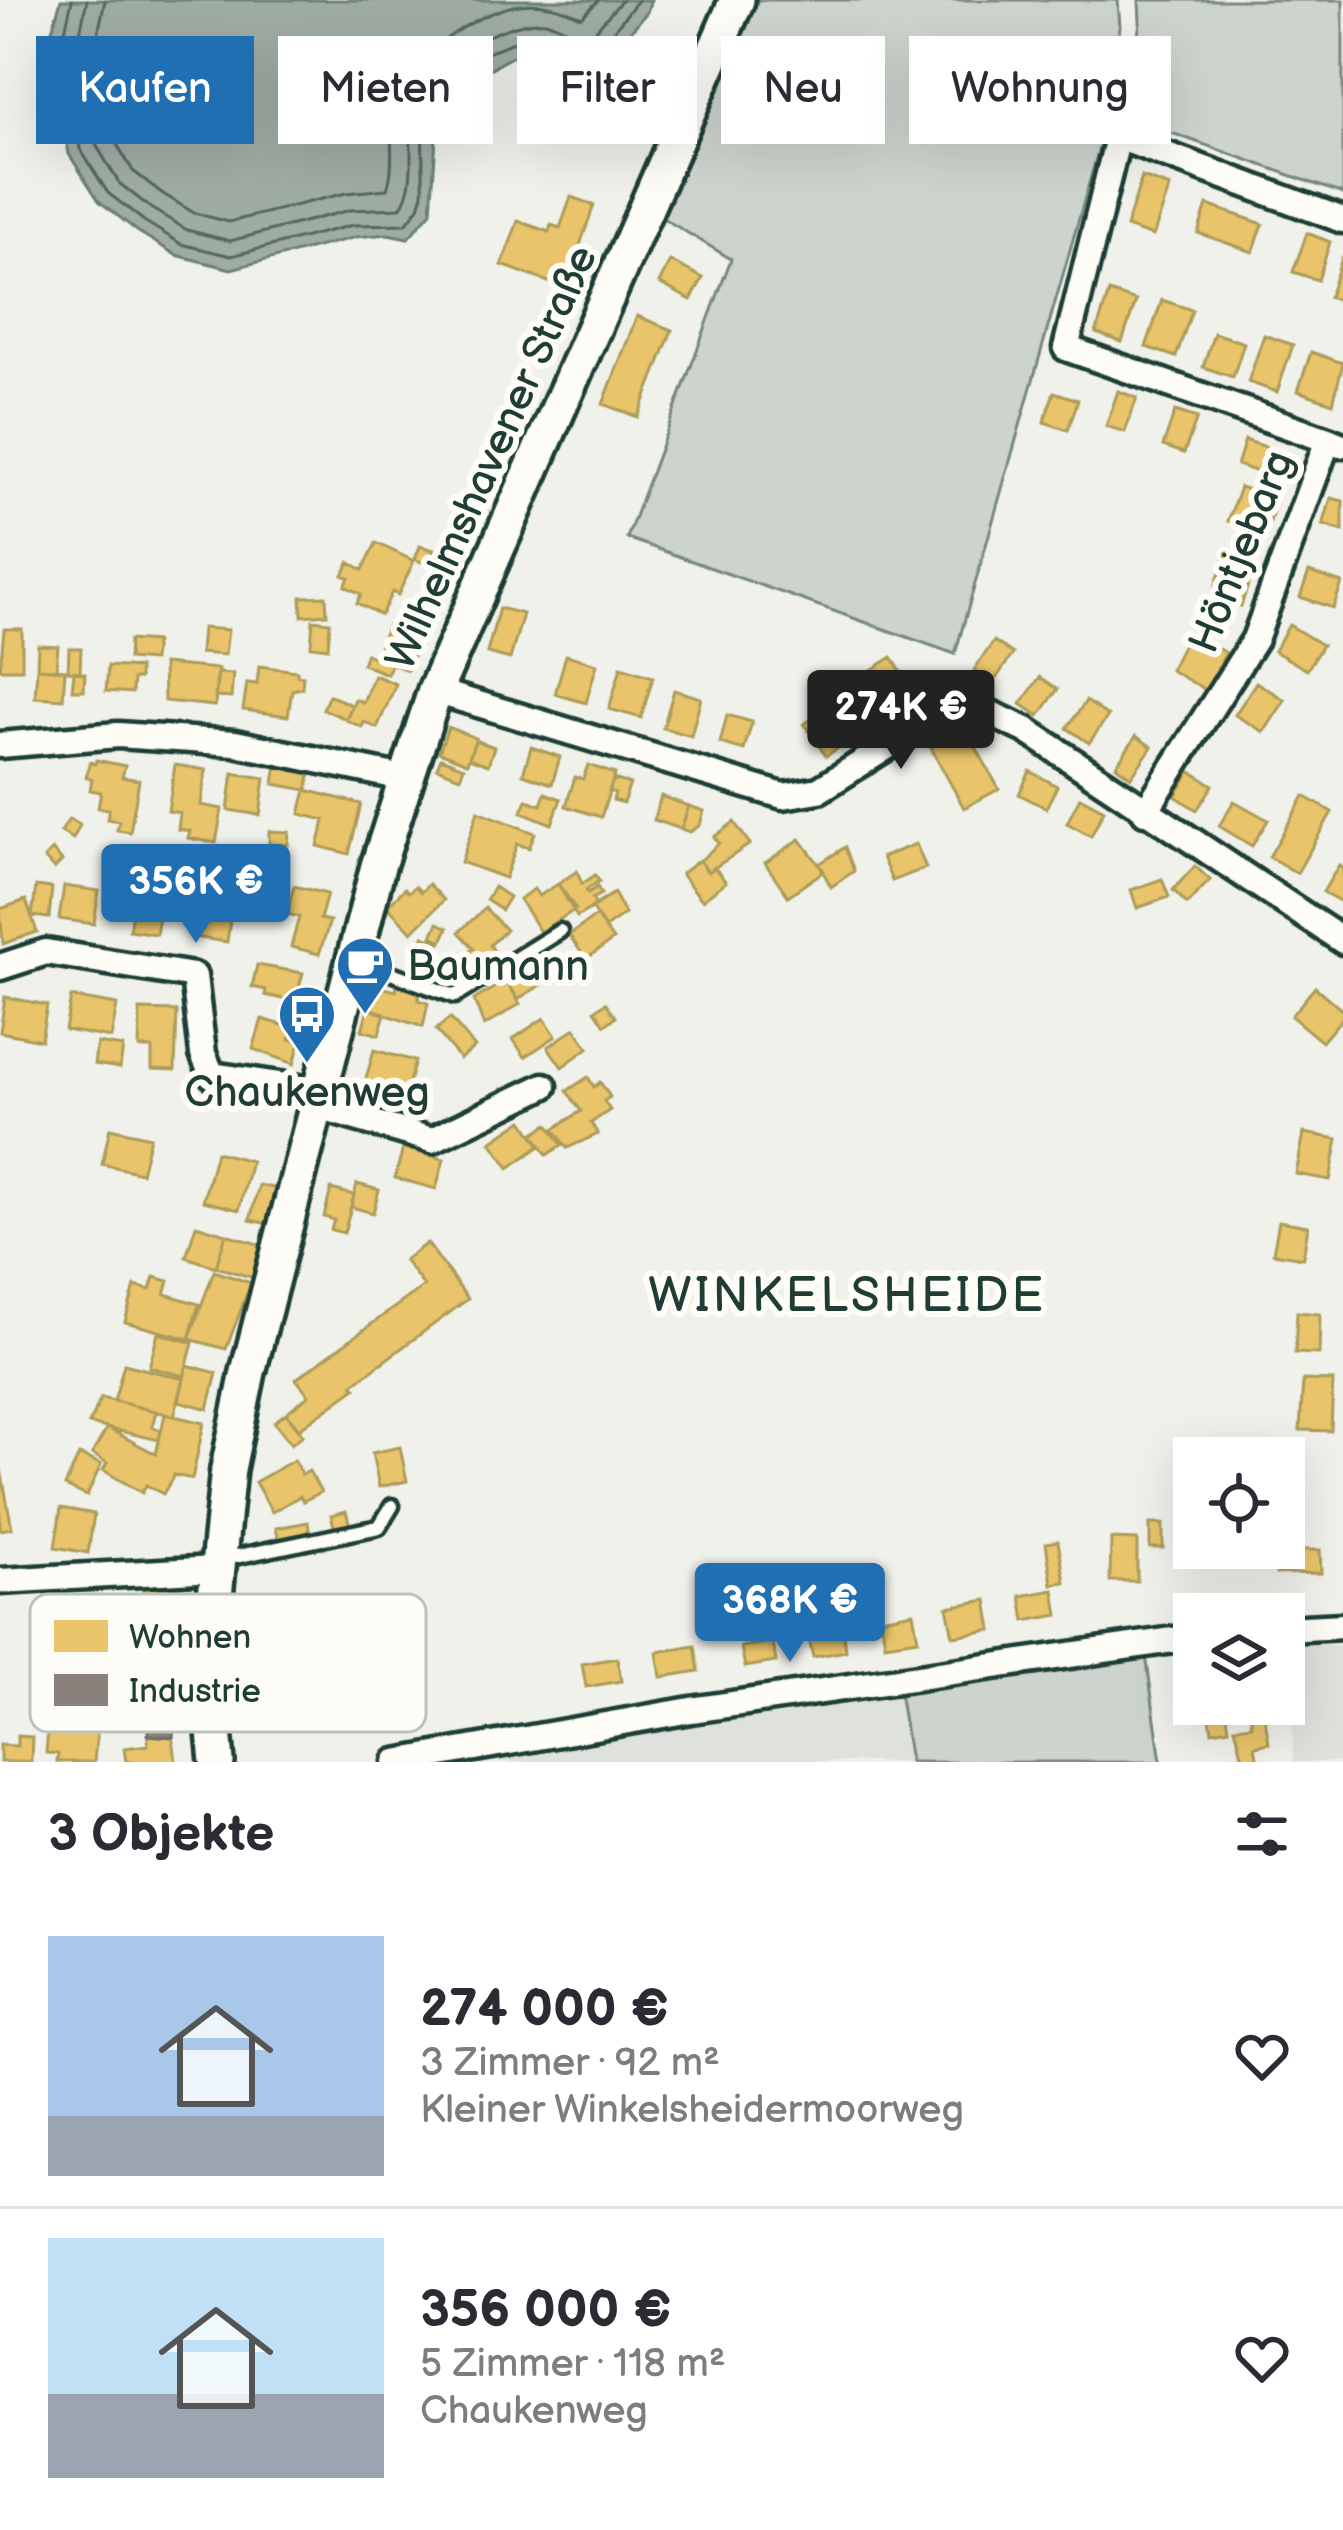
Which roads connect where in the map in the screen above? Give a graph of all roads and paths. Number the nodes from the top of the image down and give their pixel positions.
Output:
1 (737, 0) edge
2 (1343, 220) edge
3 (1335, 443) edge
4 (436, 692) junction
5 (0, 745) edge
6 (404, 778) junction
7 (1145, 812) junction
8 (560, 932) dead end
9 (1343, 941) edge
10 (357, 960) junction
11 (0, 967) edge
12 (544, 1086) dead end
13 (319, 1099) junction
14 (392, 1506) dead end
15 (216, 1562) junction
16 (0, 1581) edge
17 (215, 1594) edge
18 (1343, 1626) edge
19 (1305, 1628) edge
20 (1173, 1640) edge
21 (214, 1732) edge
22 (217, 1762) edge
23 (396, 1762) edge

1 - 4 street, Wilhelmshavener Straße
2 - 3 street, Höntjebarg
3 - 7 street, Höntjebarg
4 - 6 street, Wilhelmshavener Straße
4 - 7 street
5 - 6 street
6 - 10 street, Wilhelmshavener Straße
7 - 9 street
8 - 10 lane
10 - 13 street, Wilhelmshavener Straße
11 - 13 street
12 - 13 street
13 - 15 street, Wilhelmshavener Straße
14 - 15 lane
15 - 16 street
15 - 17 street, Wilhelmshavener Straße
18 - 19 street
20 - 23 street
21 - 22 street, Wilhelmshavener Straße

